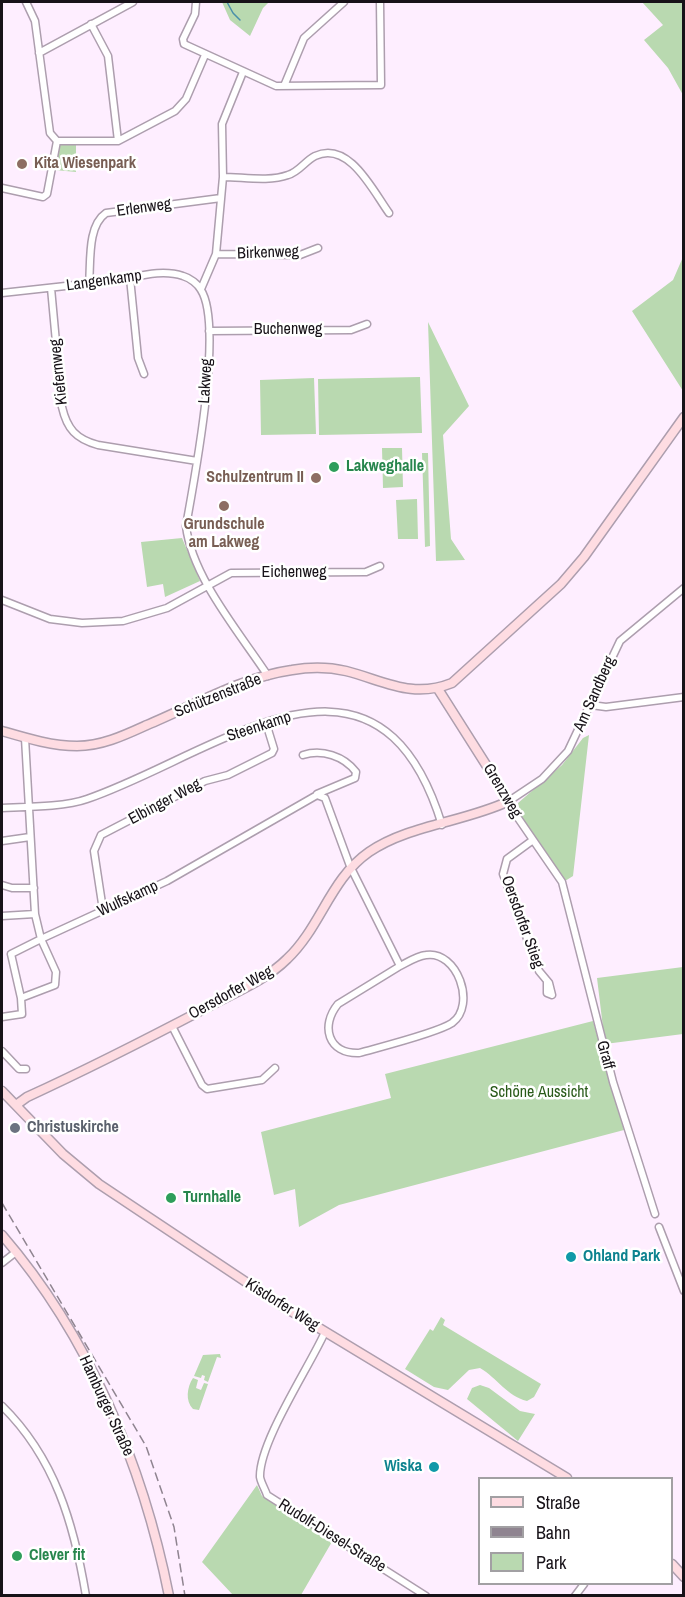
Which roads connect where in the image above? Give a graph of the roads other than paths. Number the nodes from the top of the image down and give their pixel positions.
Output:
1 (26, 2) edge
2 (133, 2) edge
3 (196, 2) edge
4 (344, 2) edge
5 (380, 2) edge
6 (91, 24) junction
7 (39, 53) junction
8 (205, 55) junction
9 (243, 72) junction
10 (284, 86) junction
11 (57, 141) junction
12 (118, 141) junction
13 (223, 177) junction
14 (2, 188) edge
15 (221, 198) junction
16 (389, 213) dead end
17 (318, 248) dead end
18 (216, 254) junction
19 (130, 278) junction
20 (89, 284) junction
21 (51, 288) junction
22 (201, 289) junction
23 (2, 293) edge
24 (367, 324) dead end
25 (209, 331) junction
26 (144, 374) dead end
27 (684, 417) edge
28 (197, 461) junction
29 (380, 566) dead end
30 (208, 585) junction
31 (684, 588) edge
32 (2, 600) edge
33 (268, 676) junction
34 (438, 688) junction
35 (684, 697) edge
36 (591, 705) junction
37 (266, 723) junction
38 (2, 731) edge
39 (26, 738) junction
40 (303, 755) dead end
41 (316, 795) junction
42 (509, 801) junction
43 (29, 806) junction
44 (2, 808) edge
45 (442, 825) junction
46 (30, 837) junction
47 (533, 840) junction
48 (2, 841) edge
49 (350, 866) junction
50 (2, 885) edge
51 (34, 888) junction
52 (567, 894) joint
53 (103, 910) junction
54 (35, 914) junction
55 (2, 916) edge
56 (41, 939) junction
57 (400, 966) junction
58 (547, 981) dead end
59 (21, 998) junction
60 (2, 1017) edge
61 (172, 1026) junction
62 (2, 1051) edge
63 (275, 1068) dead end
64 (26, 1069) dead end
65 (2, 1091) edge
66 (16, 1105) junction
67 (655, 1214) dead end
68 (659, 1227) dead end
69 (2, 1235) edge
70 (16, 1252) junction
71 (2, 1263) edge
72 (684, 1291) edge
73 (326, 1332) junction
74 (2, 1406) edge
75 (564, 1477) edge
76 (673, 1565) edge
77 (684, 1577) edge
78 (86, 1596) edge
79 (169, 1596) edge
80 (426, 1596) edge

1 - 7 street
2 - 6 street
3 - 8 street
4 - 10 street
5 - 10 street
6 - 7 street
6 - 12 street
7 - 11 street
8 - 9 street
8 - 12 street
9 - 10 street
9 - 13 street
11 - 12 street
11 - 14 street
13 - 15 street
13 - 16 street
15 - 18 street
15 - 20 street, Erlenweg
17 - 18 street, Birkenweg
18 - 22 street
19 - 20 street, Langenkamp
19 - 22 street, Langenkamp
19 - 26 street
20 - 21 street, Langenkamp
21 - 23 street, Langenkamp
21 - 28 street, Kiefernweg
22 - 25 street, Lakweg
24 - 25 street, Buchenweg
25 - 28 street, Lakweg
27 - 34 street
28 - 30 street, Lakweg
29 - 30 street, Eichenweg
30 - 32 street, Eichenweg
30 - 33 street, Lakweg
31 - 36 street, Am Sandberg
33 - 34 street, Schützenstraße
33 - 39 street, Schützenstraße
34 - 42 street, Grenzweg
35 - 36 street
36 - 42 street, Am Sandberg
37 - 43 street, Steenkamp
37 - 45 street, Steenkamp
37 - 53 street, Elbinger Weg
38 - 39 street, Schützenstraße
39 - 43 street
40 - 41 street, Wulfskamp
41 - 49 street
41 - 53 street, Wulfskamp
42 - 45 street, Oersdorfer Weg
42 - 47 street, Grenzweg
43 - 44 street, Steenkamp
43 - 46 street
45 - 49 street, Oersdorfer Weg
46 - 48 street
46 - 51 street
47 - 52 street, Grenzweg
47 - 58 street, Oersdorfer Stieg
49 - 57 street
49 - 61 street, Oersdorfer Weg
50 - 51 street
51 - 54 street
52 - 67 street, Graff
53 - 56 street, Wulfskamp
54 - 55 street
54 - 56 street
56 - 59 street, Wulfskamp
56 - 59 street
57 - 57 street
59 - 60 street
61 - 63 street
61 - 66 street, Oersdorfer Weg
62 - 64 street
65 - 66 street, Kisdorfer Weg
66 - 73 street, Kisdorfer Weg
68 - 72 street
69 - 70 street, Hamburger Straße
70 - 71 street
70 - 79 street, Hamburger Straße
73 - 75 street, Kisdorfer Weg
73 - 80 street, Rudolf-Diesel-Straße
74 - 78 street
76 - 77 street

